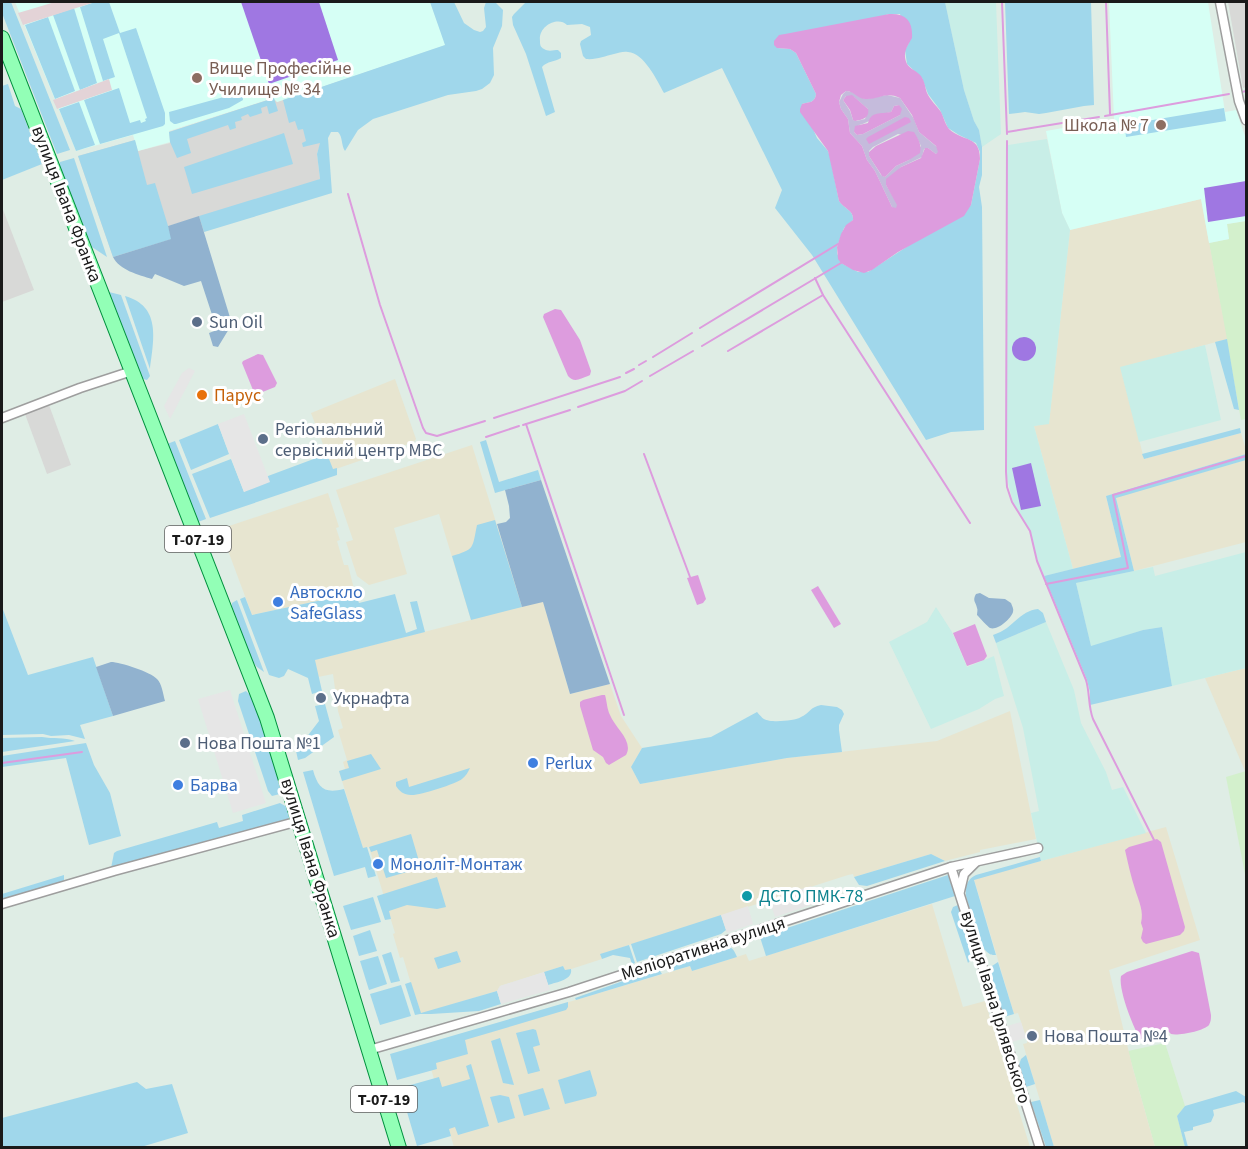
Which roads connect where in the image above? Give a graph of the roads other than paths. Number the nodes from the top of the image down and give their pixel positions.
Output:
1 (1220, 2) edge
2 (2, 38) edge
3 (1243, 101) edge
4 (1246, 120) edge
5 (132, 371) junction
6 (2, 418) edge
7 (299, 821) junction
8 (1038, 848) dead end
9 (977, 862) junction
10 (951, 867) junction
11 (960, 892) junction
12 (2, 904) edge
13 (369, 1050) junction
14 (399, 1148) edge
15 (1040, 1148) edge

1 - 3 street
2 - 5 main road, вулиця Івана Франка / Т-07-19
3 - 4 street
5 - 6 street
5 - 7 main road, вулиця Івана Франка / Т-07-19
7 - 12 street
7 - 13 main road, вулиця Івана Франка / Т-07-19
8 - 9 street, Меліоративна вулиця
9 - 10 street, Меліоративна вулиця
9 - 11 street
10 - 11 street, вулиця Івана Ірлявського
10 - 13 street, Меліоративна вулиця
11 - 15 street, вулиця Івана Ірлявського
13 - 14 main road, вулиця Івана Франка / Т-07-19

